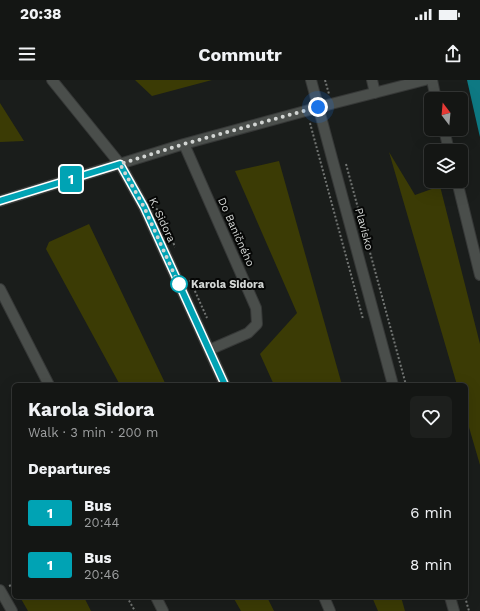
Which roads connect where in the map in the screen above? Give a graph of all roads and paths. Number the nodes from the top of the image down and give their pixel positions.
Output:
1 (52, 80) edge
2 (311, 80) edge
3 (325, 80) edge
4 (372, 80) edge
5 (432, 80) edge
6 (421, 81) edge
7 (435, 92) edge
8 (375, 93) junction
9 (331, 104) junction
10 (318, 107) junction
11 (310, 123) dead end
12 (184, 144) junction
13 (346, 163) dead end
14 (120, 164) junction
15 (459, 188) edge
16 (0, 201) edge
17 (480, 275) edge
18 (0, 289) edge
19 (364, 323) dead end
20 (209, 350) junction
21 (48, 383) edge
22 (225, 383) edge
23 (392, 383) edge
24 (405, 383) edge
25 (0, 590) edge
26 (128, 599) edge
27 (157, 599) edge
28 (325, 599) edge
29 (451, 599) edge
30 (466, 599) edge
31 (12, 611) edge
32 (134, 611) edge
33 (163, 611) edge
34 (330, 611) edge
35 (454, 611) edge
36 (469, 611) edge

1 - 14 street, K. Sidora
2 - 10 street, Plavisko
3 - 9 path
4 - 8 street
5 - 7 street
6 - 8 street
8 - 9 street
9 - 10 street
10 - 12 street
10 - 23 street, Plavisko
11 - 19 path
12 - 14 street
12 - 20 street, Do Baničného
13 - 24 path
14 - 16 street
14 - 20 street, K. Sidora
15 - 17 street
18 - 21 street
20 - 22 street, K. Sidora
25 - 31 street
26 - 32 path
27 - 33 street
28 - 34 street
29 - 35 street
30 - 36 path

